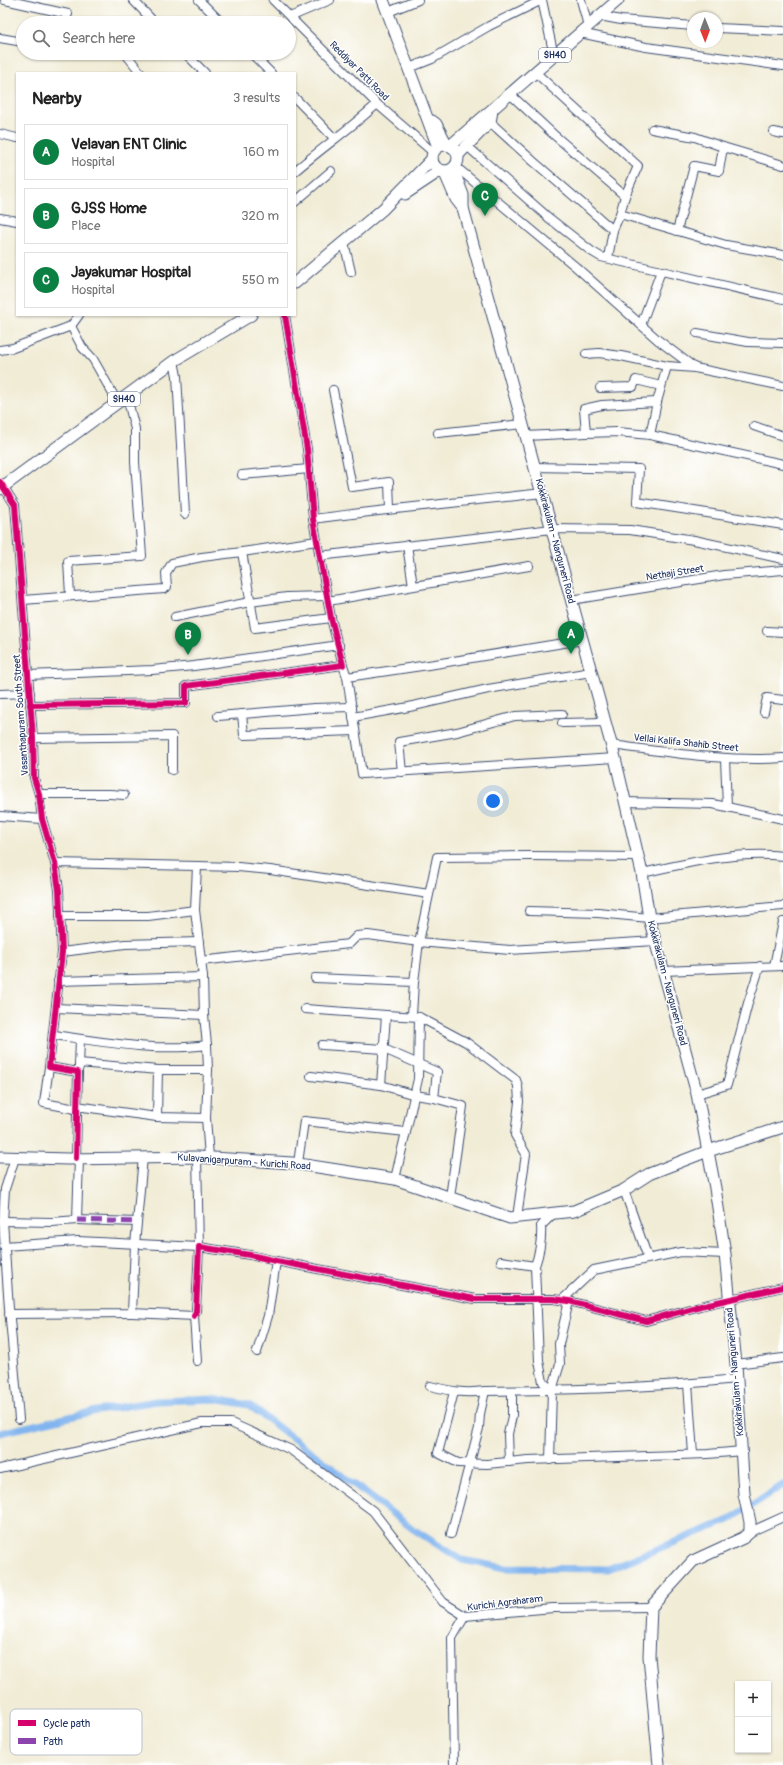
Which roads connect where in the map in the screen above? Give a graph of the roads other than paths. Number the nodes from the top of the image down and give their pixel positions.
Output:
1 (5, 0) edge
2 (133, 0) edge
3 (199, 0) edge
4 (274, 0) edge
5 (330, 0) edge
6 (383, 0) edge
7 (418, 0) edge
8 (542, 0) edge
9 (581, 0) edge
10 (618, 0) edge
11 (388, 12) junction
12 (67, 16) edge
13 (148, 16) edge
14 (215, 16) edge
15 (289, 16) edge
16 (292, 16) edge
17 (600, 16) junction
18 (296, 23) edge
19 (687, 26) edge
20 (723, 28) edge
21 (584, 29) junction
22 (783, 31) edge
23 (0, 38) edge
24 (16, 41) edge
25 (554, 56) junction
26 (131, 60) edge
27 (192, 60) edge
28 (258, 60) edge
29 (783, 66) edge
30 (409, 68) junction
31 (141, 72) edge
32 (204, 72) edge
33 (270, 72) edge
34 (535, 72) junction
35 (510, 94) junction
36 (296, 99) edge
37 (377, 104) junction
38 (491, 116) junction
39 (652, 129) dead end
40 (774, 132) dead end
41 (0, 134) edge
42 (783, 134) edge
43 (16, 138) edge
44 (334, 138) junction
45 (467, 146) junction
46 (723, 147) junction
47 (440, 150) junction
48 (458, 155) junction
49 (783, 165) edge
50 (448, 169) junction
51 (296, 170) edge
52 (330, 171) dead end
53 (625, 196) junction
54 (296, 201) edge
55 (383, 209) junction
56 (620, 214) junction
57 (0, 218) edge
58 (16, 221) edge
59 (613, 230) junction
60 (677, 231) junction
61 (344, 242) junction
62 (783, 255) edge
63 (608, 258) junction
64 (660, 271) junction
65 (351, 272) dead end
66 (296, 282) edge
67 (783, 299) edge
68 (78, 316) edge
69 (249, 316) edge
70 (285, 316) edge
71 (641, 325) junction
72 (71, 326) junction
73 (697, 333) dead end
74 (783, 343) edge
75 (0, 350) edge
76 (586, 354) dead end
77 (174, 361) junction
78 (668, 366) junction
79 (695, 368) junction
80 (661, 386) junction
81 (783, 386) edge
82 (600, 388) dead end
83 (333, 390) dead end
84 (123, 400) junction
85 (657, 402) junction
86 (523, 424) junction
87 (754, 426) dead end
88 (586, 432) junction
89 (438, 433) dead end
90 (650, 435) junction
91 (526, 436) junction
92 (783, 436) edge
93 (783, 464) edge
94 (534, 466) junction
95 (309, 469) junction
96 (242, 475) dead end
97 (1, 486) edge
98 (542, 493) junction
99 (390, 508) junction
100 (185, 514) dead end
101 (312, 519) junction
102 (783, 525) edge
103 (552, 529) junction
104 (317, 541) junction
105 (407, 545) junction
106 (242, 552) junction
107 (319, 556) junction
108 (783, 559) edge
109 (529, 566) dead end
110 (783, 570) edge
111 (413, 586) junction
112 (70, 595) junction
113 (327, 598) junction
114 (23, 600) junction
115 (571, 600) junction
116 (250, 602) junction
117 (175, 617) dead end
118 (331, 618) junction
119 (768, 631) dead end
120 (783, 632) edge
121 (582, 640) junction
122 (338, 645) junction
123 (343, 665) junction
124 (591, 672) junction
125 (28, 675) junction
126 (347, 677) junction
127 (30, 693) junction
128 (0, 694) edge
129 (783, 700) edge
130 (30, 705) junction
131 (352, 707) junction
132 (764, 712) dead end
133 (242, 714) junction
134 (218, 716) dead end
135 (353, 717) junction
136 (605, 722) junction
137 (355, 731) junction
138 (33, 738) junction
139 (611, 745) junction
140 (615, 758) junction
141 (783, 758) edge
142 (725, 759) junction
143 (172, 770) dead end
144 (402, 772) junction
145 (39, 794) junction
146 (124, 795) dead end
147 (624, 802) junction
148 (727, 806) junction
149 (0, 816) edge
150 (42, 819) junction
151 (783, 819) edge
152 (783, 856) edge
153 (638, 857) junction
154 (55, 862) junction
155 (197, 866) junction
156 (642, 873) junction
157 (429, 894) junction
158 (783, 906) edge
159 (195, 910) junction
160 (529, 911) dead end
161 (60, 916) junction
162 (649, 918) junction
163 (783, 922) edge
164 (655, 941) junction
165 (199, 942) junction
166 (420, 942) junction
167 (62, 952) junction
168 (201, 960) junction
169 (760, 966) junction
170 (774, 966) junction
171 (783, 966) edge
172 (664, 970) junction
173 (203, 977) junction
174 (315, 978) dead end
175 (58, 981) junction
176 (414, 982) junction
177 (56, 1008) junction
178 (305, 1009) dead end
179 (204, 1015) junction
180 (386, 1015) junction
181 (415, 1016) junction
182 (54, 1035) junction
183 (80, 1039) junction
184 (207, 1044) junction
185 (322, 1045) dead end
186 (384, 1049) junction
187 (417, 1062) junction
188 (80, 1063) junction
189 (49, 1068) junction
190 (158, 1070) junction
191 (208, 1070) junction
192 (78, 1072) junction
193 (311, 1076) dead end
194 (381, 1085) junction
195 (697, 1094) junction
196 (415, 1095) junction
197 (434, 1098) junction
198 (76, 1108) junction
199 (157, 1117) junction
200 (206, 1118) junction
201 (783, 1127) edge
202 (406, 1132) junction
203 (708, 1151) junction
204 (143, 1157) junction
205 (197, 1157) junction
206 (0, 1158) edge
207 (15, 1158) junction
208 (78, 1158) junction
209 (208, 1158) junction
210 (298, 1163) junction
211 (395, 1179) junction
212 (624, 1190) junction
213 (450, 1197) junction
214 (554, 1213) junction
215 (517, 1217) junction
216 (77, 1220) junction
217 (4, 1221) junction
218 (137, 1222) junction
219 (135, 1245) junction
220 (4, 1246) junction
221 (200, 1247) junction
222 (725, 1254) junction
223 (648, 1258) junction
224 (276, 1261) junction
225 (501, 1261) dead end
226 (535, 1266) junction
227 (783, 1287) edge
228 (536, 1299) junction
229 (728, 1299) junction
230 (566, 1300) junction
231 (132, 1313) junction
232 (9, 1314) junction
233 (194, 1316) junction
234 (257, 1352) dead end
235 (783, 1358) edge
236 (197, 1361) dead end
237 (736, 1364) junction
238 (736, 1379) junction
239 (688, 1384) junction
240 (430, 1386) dead end
241 (512, 1390) junction
242 (552, 1390) junction
243 (485, 1391) junction
244 (454, 1392) junction
245 (19, 1419) dead end
246 (742, 1451) junction
247 (693, 1454) junction
248 (550, 1460) junction
249 (509, 1462) junction
250 (470, 1464) junction
251 (0, 1469) edge
252 (783, 1517) edge
253 (750, 1527) junction
254 (451, 1534) dead end
255 (651, 1607) junction
256 (465, 1616) junction
257 (454, 1765) edge
258 (659, 1765) edge

1 - 12 street
2 - 13 street
3 - 14 street
4 - 15 street, Reddiyar Patti Road
5 - 16 street
6 - 11 main road
7 - 11 street
8 - 25 street
8 - 30 street
9 - 21 street
10 - 17 main road, SH40
11 - 30 main road
17 - 19 street
17 - 21 main road, SH40
18 - 37 street, Reddiyar Patti Road
20 - 22 street
21 - 25 main road, SH40
21 - 29 street
23 - 24 street
25 - 34 main road, SH40
26 - 31 street
27 - 32 street
28 - 33 street
30 - 47 main road
34 - 35 main road, SH40
34 - 53 street
35 - 38 main road, SH40
35 - 53 street
36 - 44 street
37 - 44 street
37 - 47 street, Reddiyar Patti Road
38 - 45 main road
38 - 47 main road, SH40
38 - 59 street
39 - 46 street
40 - 42 street
41 - 43 street
44 - 51 street
45 - 48 main road
45 - 63 street
46 - 49 street
46 - 60 street
47 - 48 main road
47 - 50 main road, Kokkirakulam - Nanguneri Road
47 - 55 main road, SH40
48 - 50 main road
50 - 55 main road
50 - 71 street
50 - 86 main road, Kokkirakulam - Nanguneri Road
52 - 54 street
53 - 56 street
55 - 61 main road, SH40
56 - 59 street
56 - 60 street
57 - 58 street
59 - 63 street
60 - 62 street
61 - 65 street
61 - 66 main road, SH40
63 - 64 street
64 - 67 street
64 - 71 street
68 - 72 street
69 - 77 main road, SH40
70 - 95 street
71 - 79 street
72 - 75 street
72 - 84 street
73 - 74 street
76 - 78 street
77 - 84 main road, SH40
77 - 100 street
78 - 79 street
78 - 80 street
79 - 81 street
80 - 82 street
80 - 85 street
83 - 99 street
84 - 97 main road, SH40
84 - 112 street
85 - 88 street
85 - 90 street
86 - 89 street
86 - 91 main road, Kokkirakulam - Nanguneri Road
87 - 92 street
88 - 90 street
88 - 91 street
90 - 93 street
91 - 94 main road, Kokkirakulam - Nanguneri Road
94 - 98 main road, Kokkirakulam - Nanguneri Road
94 - 102 street
95 - 96 street
95 - 101 street
97 - 114 street, Vasanthapuram South Street
98 - 99 street
98 - 103 main road, Kokkirakulam - Nanguneri Road
99 - 101 street
101 - 104 street
103 - 105 street
103 - 108 street
103 - 115 main road, Kokkirakulam - Nanguneri Road
104 - 106 street
104 - 107 street
105 - 107 street
105 - 111 street
106 - 112 street
106 - 116 street
107 - 113 street
109 - 111 street
110 - 115 street, Nethaji Street
111 - 113 street
112 - 114 street
113 - 116 street
113 - 118 street
114 - 125 street, Vasanthapuram South Street
115 - 121 main road, Kokkirakulam - Nanguneri Road
116 - 117 street
116 - 118 street
118 - 122 street
119 - 120 street
121 - 124 main road, Kokkirakulam - Nanguneri Road
121 - 126 street
122 - 123 street
122 - 125 street
123 - 126 street
123 - 130 street
124 - 135 street
124 - 136 main road, Kokkirakulam - Nanguneri Road
125 - 127 street, Vasanthapuram South Street
126 - 131 street
127 - 128 street
127 - 130 street, Vasanthapuram South Street
129 - 132 street
130 - 138 street, Vasanthapuram South Street
131 - 133 street
131 - 135 street
133 - 134 street
133 - 137 street
135 - 137 street
136 - 139 main road, Kokkirakulam - Nanguneri Road
136 - 144 street
137 - 144 street
138 - 143 street
138 - 145 street, Vasanthapuram South Street
139 - 140 main road, Kokkirakulam - Nanguneri Road
139 - 142 street, Vellai Kalifa Shahib Street
140 - 144 street
140 - 147 main road, Kokkirakulam - Nanguneri Road
141 - 142 street, Vellai Kalifa Shahib Street
142 - 148 street
145 - 146 street
145 - 150 street, Vasanthapuram South Street
147 - 148 street
147 - 153 main road, Kokkirakulam - Nanguneri Road
148 - 151 street
149 - 150 street
150 - 154 street, Vasanthapuram South Street
152 - 156 street
153 - 156 main road, Kokkirakulam - Nanguneri Road
153 - 157 street
154 - 155 street
154 - 161 street, Vasanthapuram South Street
155 - 157 street
155 - 159 street
156 - 162 main road, Kokkirakulam - Nanguneri Road
157 - 166 street
158 - 162 street
159 - 161 street
159 - 165 street
160 - 162 street
161 - 167 street, Vasanthapuram South Street
162 - 164 main road, Kokkirakulam - Nanguneri Road
163 - 170 street
164 - 166 street
164 - 172 main road, Kokkirakulam - Nanguneri Road
165 - 167 street
165 - 168 street
166 - 168 street
166 - 176 street
167 - 175 street, Vasanthapuram South Street
168 - 173 street
169 - 170 street
169 - 172 street
169 - 195 street
170 - 171 street
172 - 195 main road, Kokkirakulam - Nanguneri Road
173 - 175 street
173 - 179 street
174 - 176 street
175 - 177 street, Vasanthapuram South Street
176 - 181 street
177 - 179 street
177 - 182 street, Vasanthapuram South Street
178 - 180 street
179 - 184 street
180 - 181 street
180 - 186 street
181 - 187 street
181 - 215 street
182 - 183 street
182 - 189 street, Vasanthapuram South Street
183 - 184 street
183 - 188 street
184 - 191 street
185 - 186 street
186 - 187 street
186 - 194 street
187 - 196 street
187 - 197 street
188 - 190 street
188 - 192 street
189 - 192 street
189 - 198 street, Vasanthapuram South Street
190 - 191 street
190 - 199 street
191 - 200 street
192 - 198 street
193 - 194 street
194 - 196 street
195 - 203 main road, Kokkirakulam - Nanguneri Road
196 - 197 street
196 - 202 street
197 - 213 street
198 - 199 street
198 - 208 street
199 - 200 street
200 - 209 street
201 - 203 main road, Kulavanigarpuram - Kurichi Road
202 - 210 street
202 - 211 street
203 - 212 main road, Kulavanigarpuram - Kurichi Road
203 - 222 main road, Kokkirakulam - Nanguneri Road
204 - 205 main road, Kulavanigarpuram - Kurichi Road
204 - 208 main road, Kulavanigarpuram - Kurichi Road
204 - 218 street
205 - 209 main road, Kulavanigarpuram - Kurichi Road
205 - 221 street
206 - 207 main road, Kulavanigarpuram - Kurichi Road
207 - 208 main road, Kulavanigarpuram - Kurichi Road
207 - 217 street
208 - 216 street
209 - 210 main road, Kulavanigarpuram - Kurichi Road
210 - 211 main road, Kulavanigarpuram - Kurichi Road
211 - 213 main road, Kulavanigarpuram - Kurichi Road
212 - 214 main road, Kulavanigarpuram - Kurichi Road
212 - 223 street
213 - 215 main road, Kulavanigarpuram - Kurichi Road
214 - 215 main road, Kulavanigarpuram - Kurichi Road
214 - 226 street
216 - 217 street
216 - 218 street
217 - 220 street
218 - 219 street
219 - 220 street
219 - 221 street
219 - 231 street
220 - 232 street
221 - 224 street
221 - 233 street
222 - 223 street
222 - 229 main road, Kokkirakulam - Nanguneri Road
223 - 230 street
224 - 228 street
224 - 234 street
225 - 226 street
226 - 228 street
227 - 229 street
228 - 230 street
228 - 242 street
229 - 230 street
229 - 237 main road, Kokkirakulam - Nanguneri Road
230 - 242 street
231 - 232 street
231 - 233 street
232 - 245 street
233 - 236 street
235 - 237 street
237 - 238 main road, Kokkirakulam - Nanguneri Road
238 - 239 street
238 - 246 main road, Kokkirakulam - Nanguneri Road
239 - 242 street
239 - 247 street
240 - 244 street
241 - 242 street
241 - 243 street
241 - 249 street
242 - 248 street
243 - 244 street
243 - 250 street
244 - 250 street
246 - 247 street
246 - 253 main road, Kokkirakulam - Nanguneri Road
247 - 248 street
248 - 249 street
249 - 250 street
250 - 254 street
251 - 256 street
252 - 253 street
253 - 255 main road
255 - 256 street, Kurichi Agraharam
255 - 258 main road
256 - 257 street, Kurichi Agraharam

